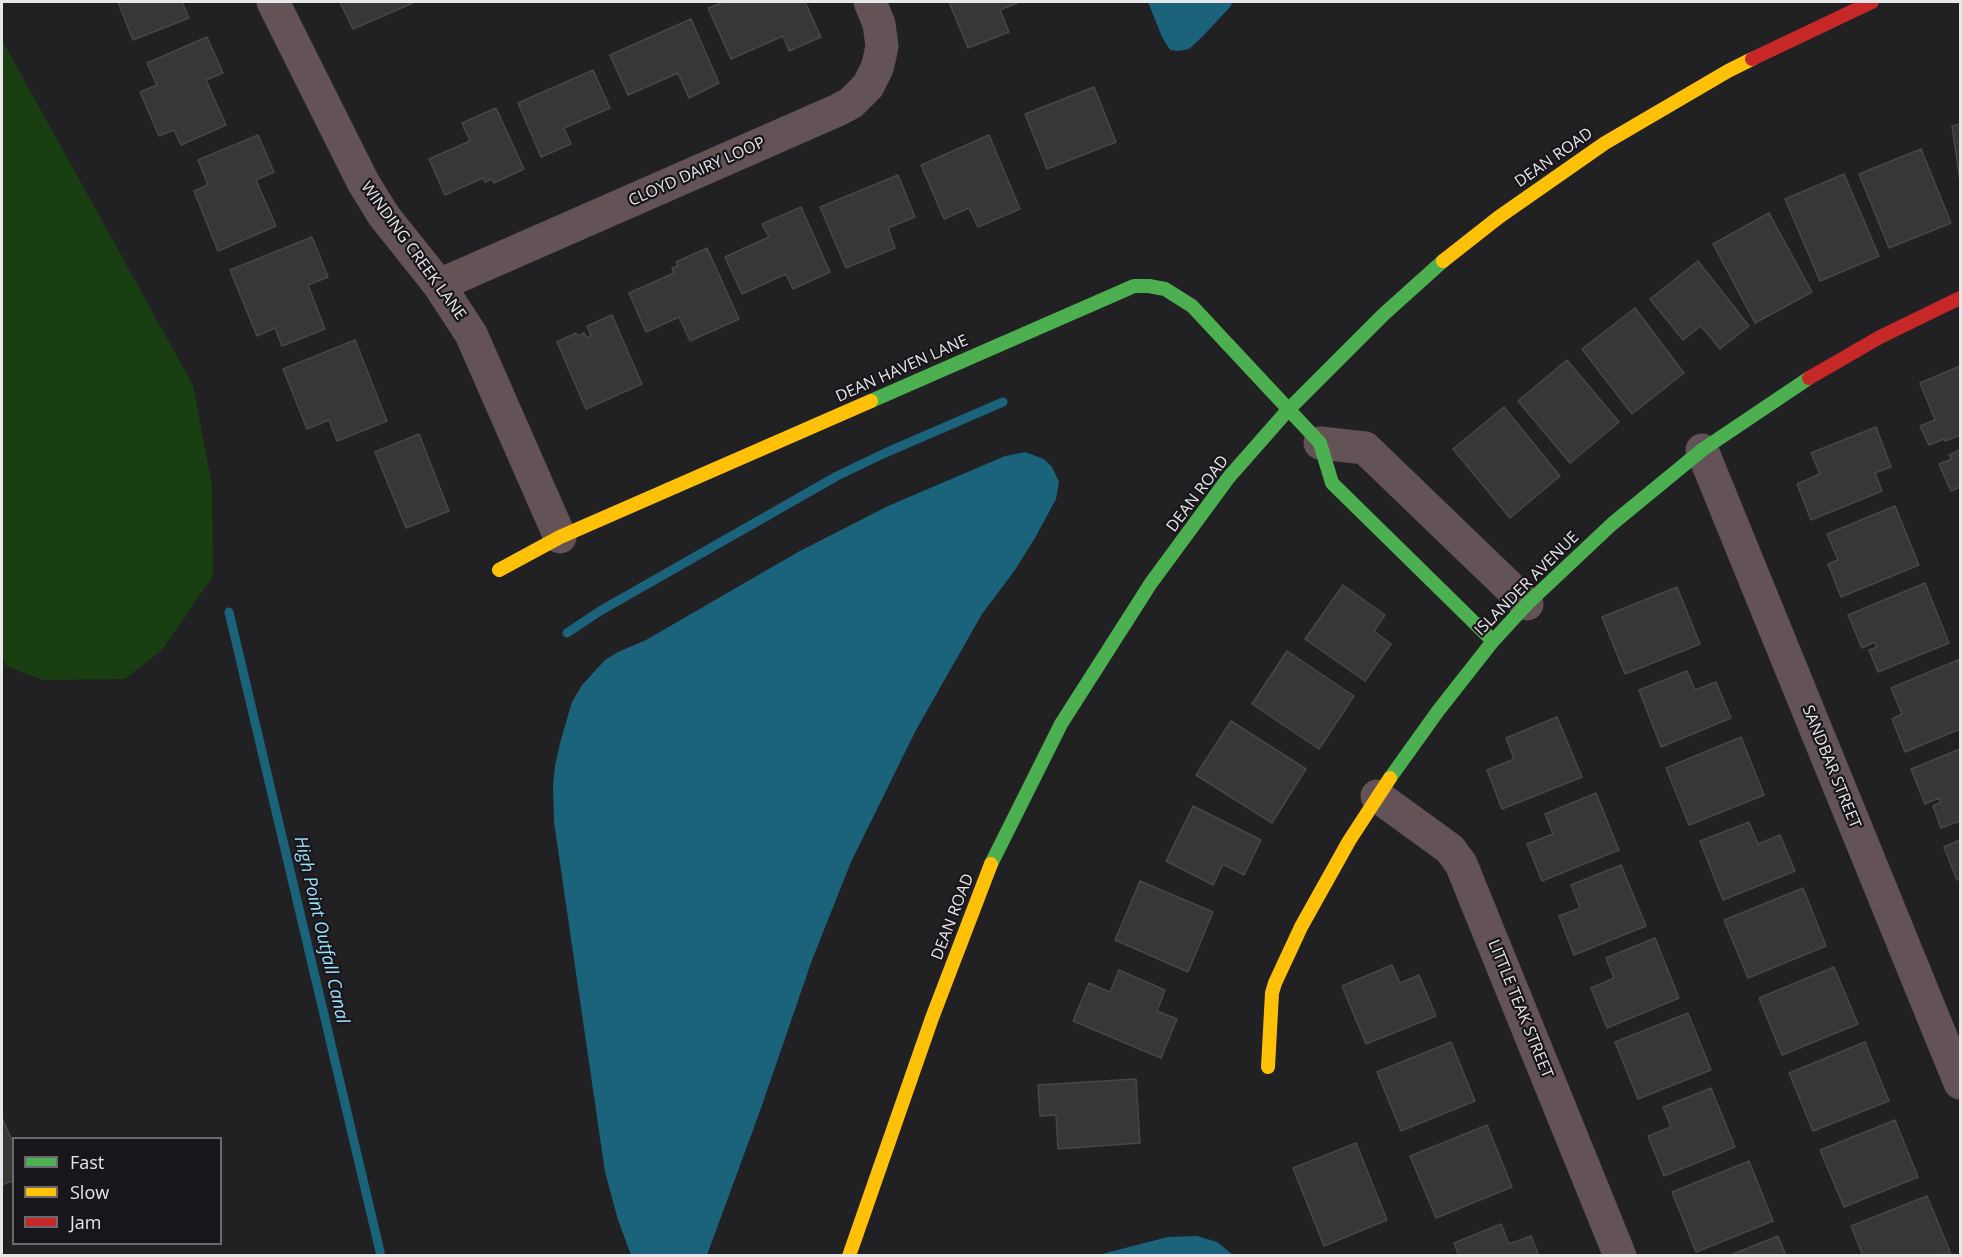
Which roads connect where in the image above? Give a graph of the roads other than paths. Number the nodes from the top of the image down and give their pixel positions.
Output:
1 (273, 2) edge
2 (870, 2) edge
3 (1872, 2) edge
4 (439, 285) junction
5 (1960, 298) edge
6 (1288, 410) junction
7 (1320, 443) junction
8 (1702, 450) junction
9 (560, 537) junction
10 (499, 570) dead end
11 (1527, 604) junction
12 (1493, 641) junction
13 (1377, 796) junction
14 (1268, 1067) dead end
15 (1960, 1083) edge
16 (849, 1256) edge
17 (1620, 1256) edge

1 - 4 street, WINDING CREEK LANE
2 - 4 street, CLOYD DAIRY LOOP
3 - 6 street, DEAN ROAD
4 - 9 street, WINDING CREEK LANE
5 - 8 street, ISLANDER AVENUE
6 - 7 street, DEAN HAVEN LANE
6 - 9 street, DEAN HAVEN LANE
6 - 16 street, DEAN ROAD
7 - 11 street
7 - 12 street
8 - 11 street, ISLANDER AVENUE
8 - 15 street, SANDBAR STREET
9 - 10 street, DEAN HAVEN LANE
11 - 12 street, ISLANDER AVENUE
12 - 13 street, ISLANDER AVENUE
13 - 14 street, ISLANDER AVENUE
13 - 17 street, LITTLE TEAK STREET

